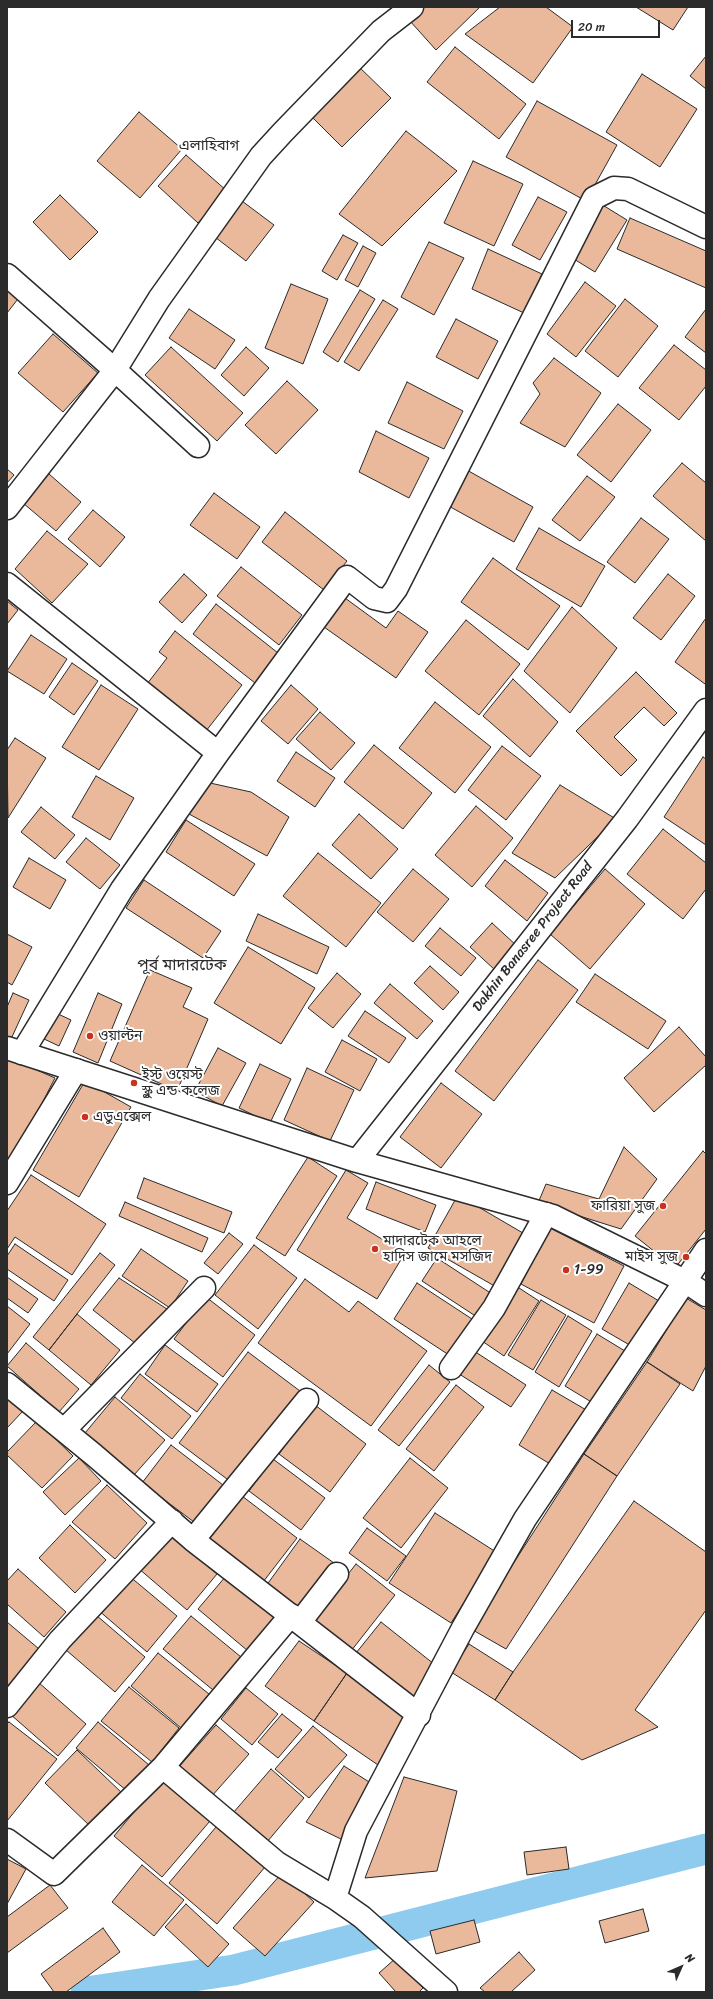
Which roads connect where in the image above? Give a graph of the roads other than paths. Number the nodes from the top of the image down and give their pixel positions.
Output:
1 (412, 7) edge
2 (706, 227) edge
3 (7, 275) edge
4 (115, 370) junction
5 (198, 446) dead end
6 (7, 508) edge
7 (7, 584) edge
8 (706, 710) edge
9 (218, 753) junction
10 (14, 1050) edge
11 (76, 1070) junction
12 (357, 1161) junction
13 (7, 1183) edge
14 (546, 1214) junction
15 (706, 1250) edge
16 (685, 1281) junction
17 (204, 1288) dead end
18 (706, 1295) edge
19 (451, 1368) dead end
20 (7, 1384) edge
21 (307, 1400) dead end
22 (64, 1430) junction
23 (172, 1521) junction
24 (193, 1540) junction
25 (337, 1574) dead end
26 (295, 1619) junction
27 (7, 1706) edge
28 (419, 1715) junction
29 (163, 1767) junction
30 (7, 1840) edge
31 (336, 1898) junction
32 (446, 1992) edge

1 - 4 street
2 - 9 street
3 - 4 street
4 - 5 street
4 - 6 street
7 - 9 street
8 - 12 street, Dakhin Banasree Project Road
9 - 10 street
10 - 11 street
11 - 12 street
11 - 13 street
12 - 14 street
14 - 16 street
14 - 19 street
15 - 16 street
16 - 18 street
16 - 28 street
17 - 22 street
20 - 22 street
21 - 24 street
22 - 23 street
23 - 24 street
23 - 27 street
24 - 26 street
25 - 26 street
26 - 28 street
26 - 29 street
28 - 31 street
29 - 30 street
29 - 31 street
31 - 32 street

